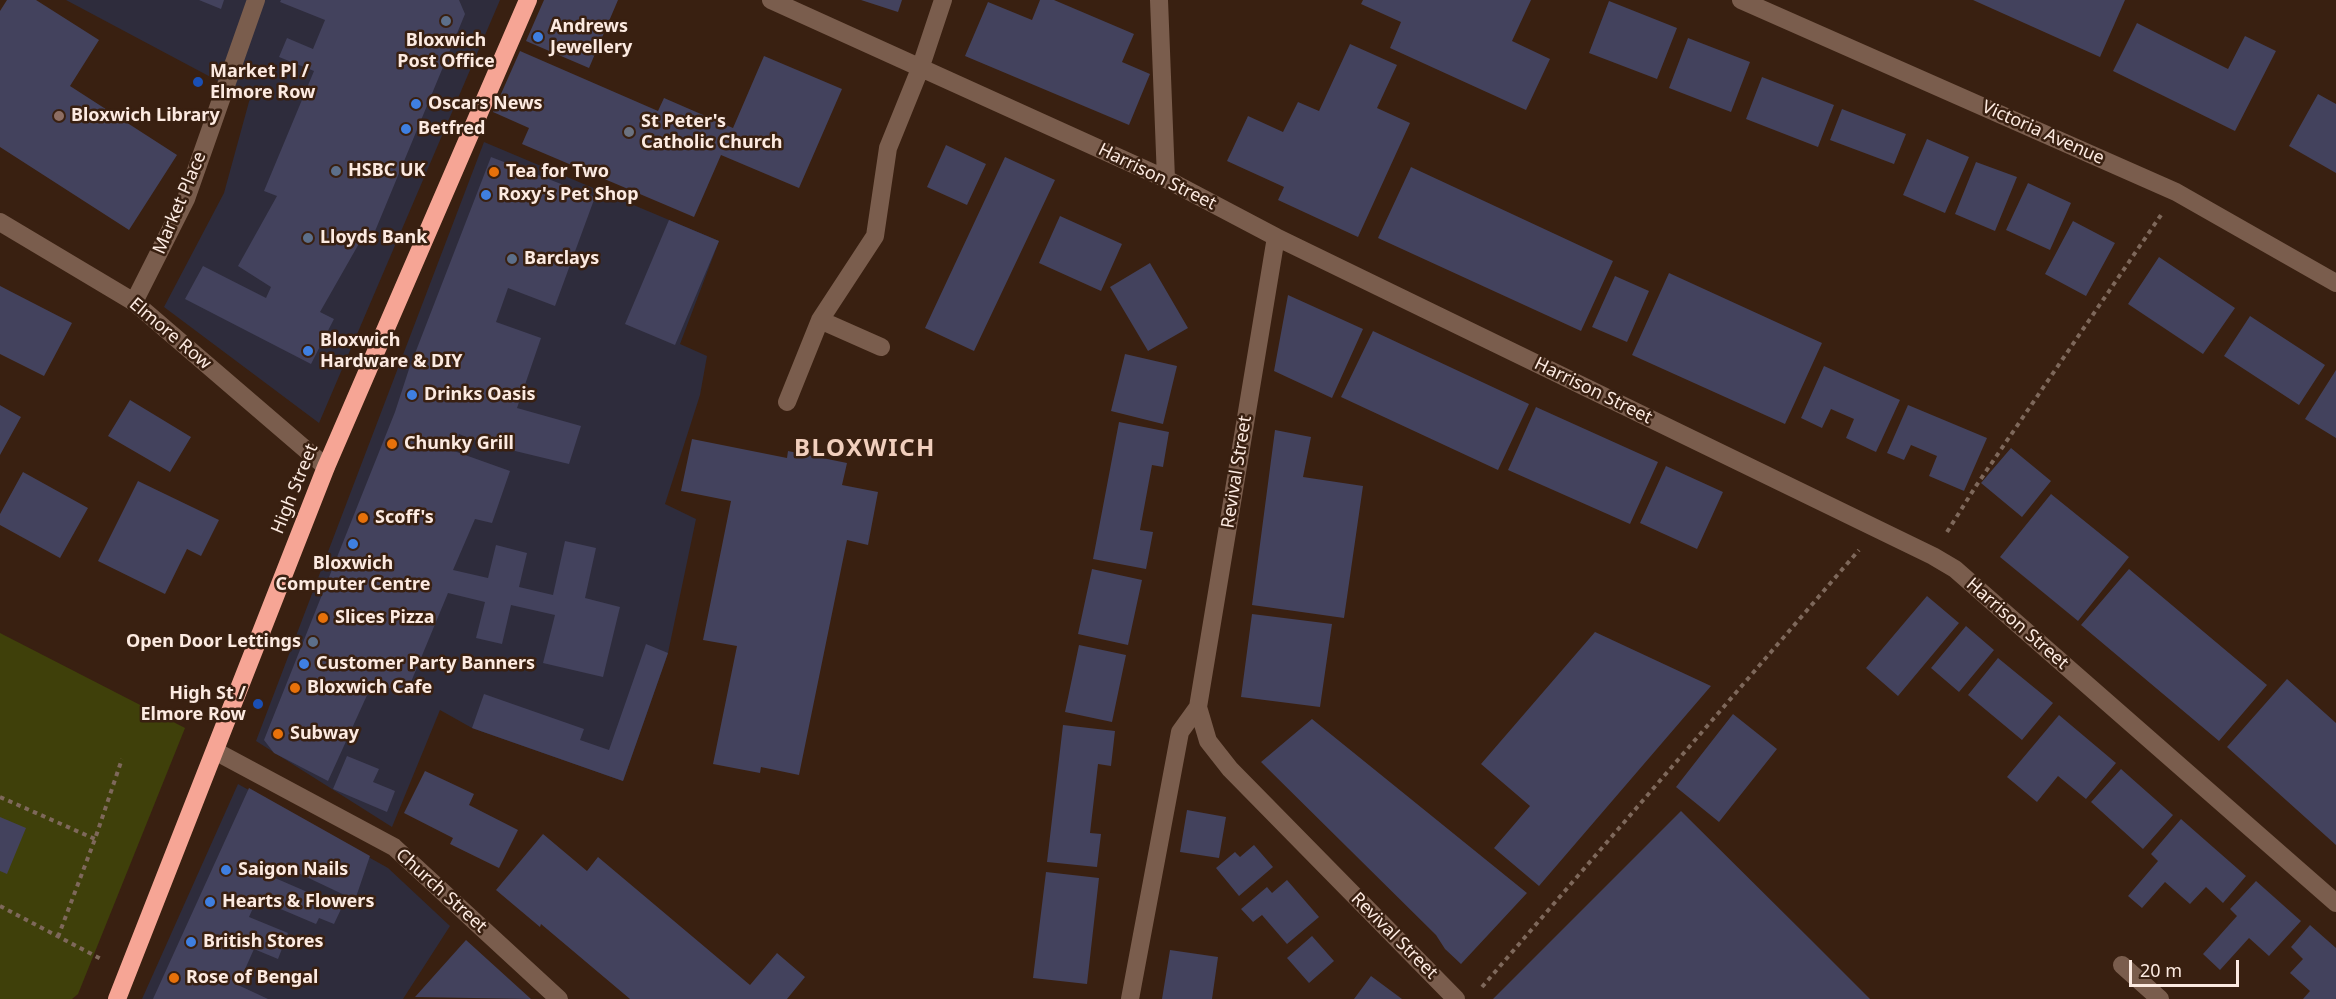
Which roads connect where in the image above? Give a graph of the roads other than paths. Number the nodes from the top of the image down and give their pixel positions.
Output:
1 (256, 0) edge
2 (528, 0) edge
3 (771, 0) edge
4 (943, 0) edge
5 (1160, 0) edge
6 (1741, 0) edge
7 (920, 69) junction
8 (1167, 179) junction
9 (0, 222) edge
10 (1276, 237) junction
11 (2336, 283) edge
12 (135, 303) junction
13 (820, 320) junction
14 (881, 347) dead end
15 (788, 402) dead end
16 (326, 467) junction
17 (1198, 707) junction
18 (215, 752) junction
19 (2336, 903) edge
20 (2122, 965) dead end
21 (117, 999) edge
22 (559, 999) edge
23 (1130, 999) edge
24 (1456, 999) edge
25 (2160, 999) edge

1 - 12 street, Market Place
2 - 16 highway, High Street
3 - 7 street, Harrison Street
4 - 7 street
5 - 8 street
6 - 11 street, Victoria Avenue
7 - 8 street, Harrison Street
7 - 13 street
8 - 10 street, Harrison Street
9 - 12 street, Elmore Row
10 - 17 street, Revival Street
10 - 19 street, Harrison Street
12 - 16 street, Elmore Row
13 - 14 street
13 - 15 street
16 - 18 highway, High Street
17 - 23 street, Revival Street
17 - 24 street, Revival Street
18 - 21 highway, High Street
18 - 22 street, Church Street
20 - 25 street

